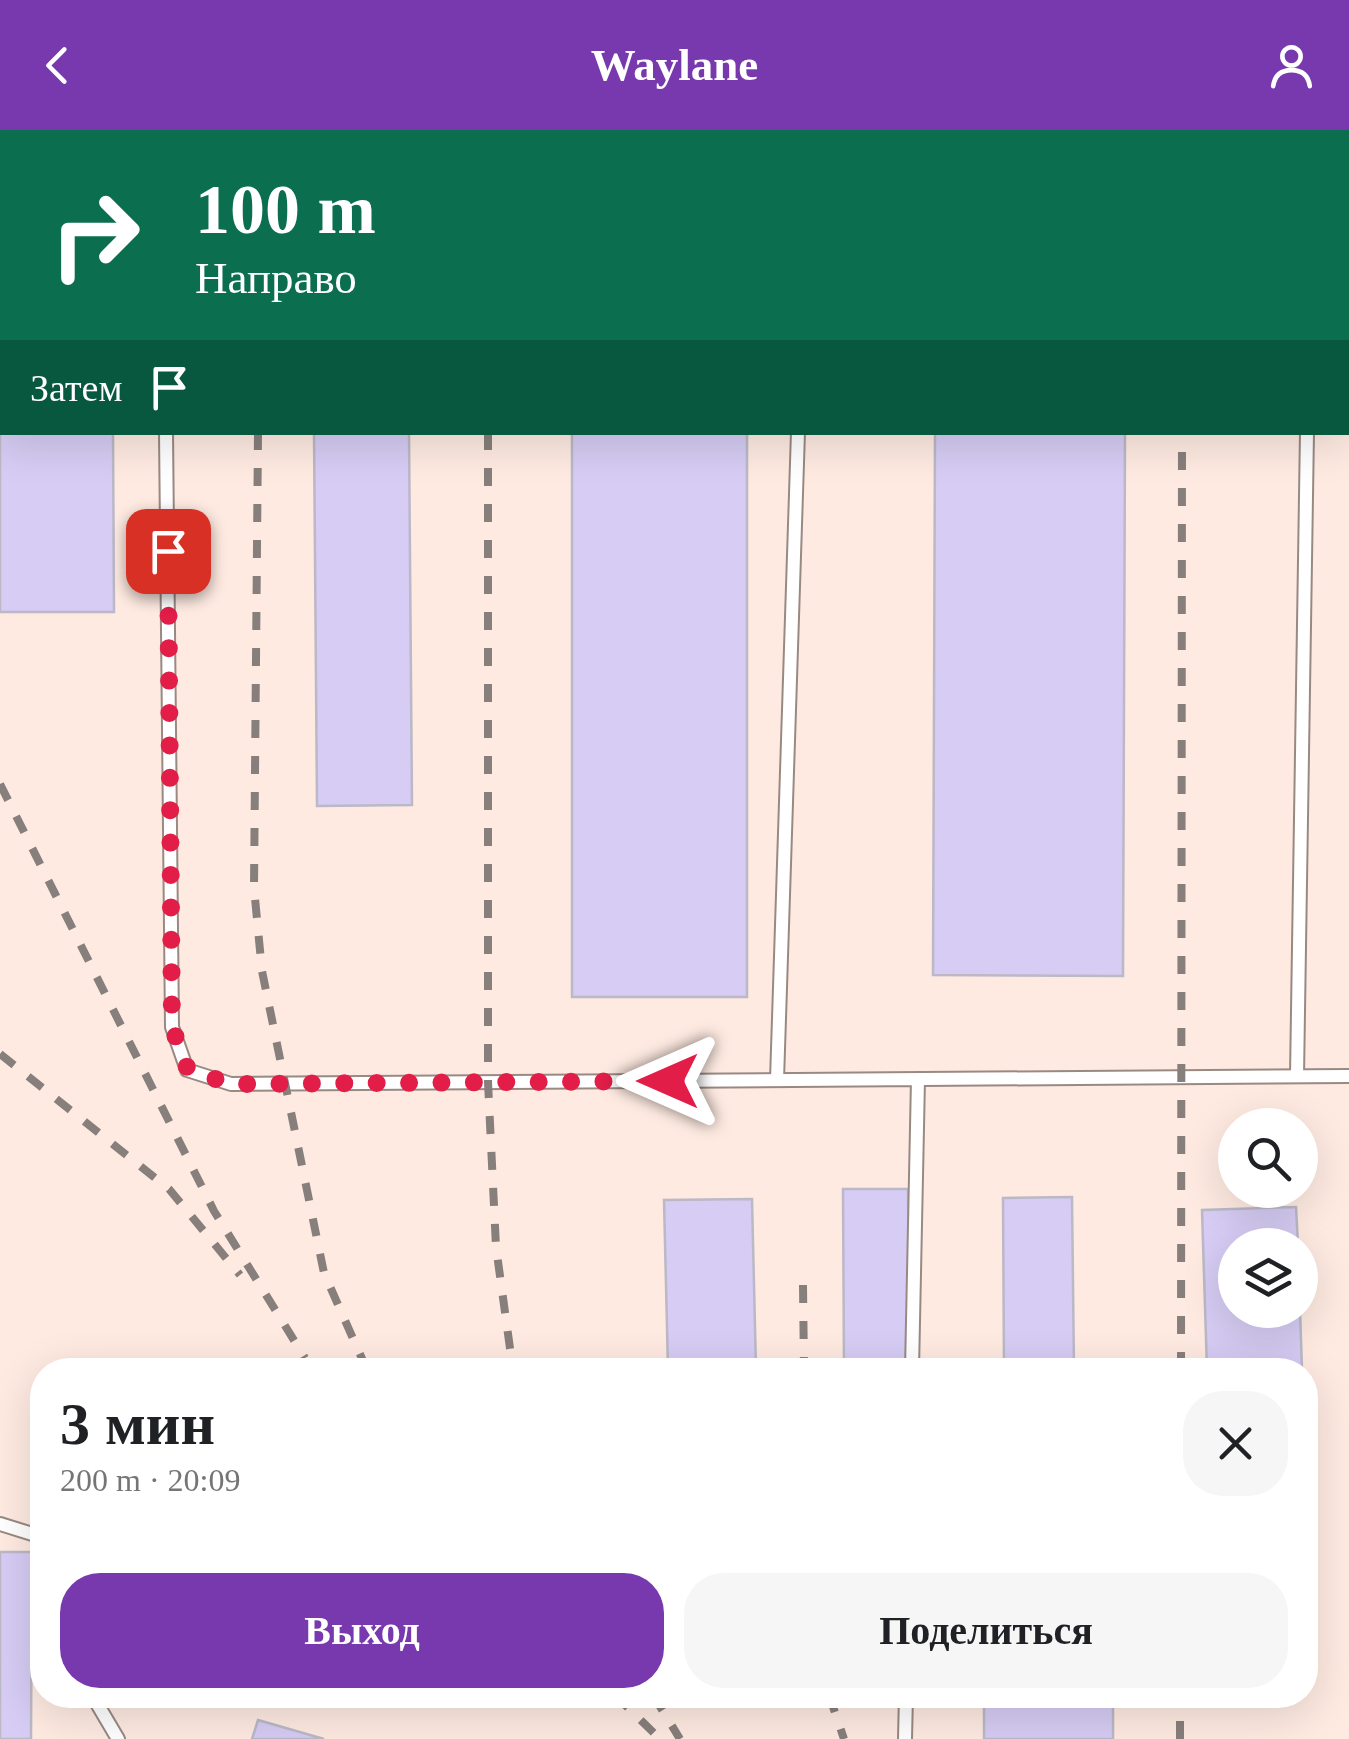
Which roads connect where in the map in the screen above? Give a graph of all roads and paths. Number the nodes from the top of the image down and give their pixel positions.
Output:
1 (166, 435) edge
2 (798, 435) edge
3 (1307, 435) edge
4 (1297, 1076) junction
5 (1349, 1076) edge
6 (918, 1079) junction
7 (777, 1080) junction
8 (912, 1358) edge
9 (0, 1524) edge
10 (30, 1533) edge
11 (100, 1708) edge
12 (906, 1708) edge
13 (118, 1739) edge
14 (905, 1739) edge

1 - 7 lane
2 - 7 lane
3 - 4 lane
4 - 5 lane
4 - 6 lane
6 - 7 lane
6 - 8 lane
9 - 10 lane
11 - 13 lane
12 - 14 lane

